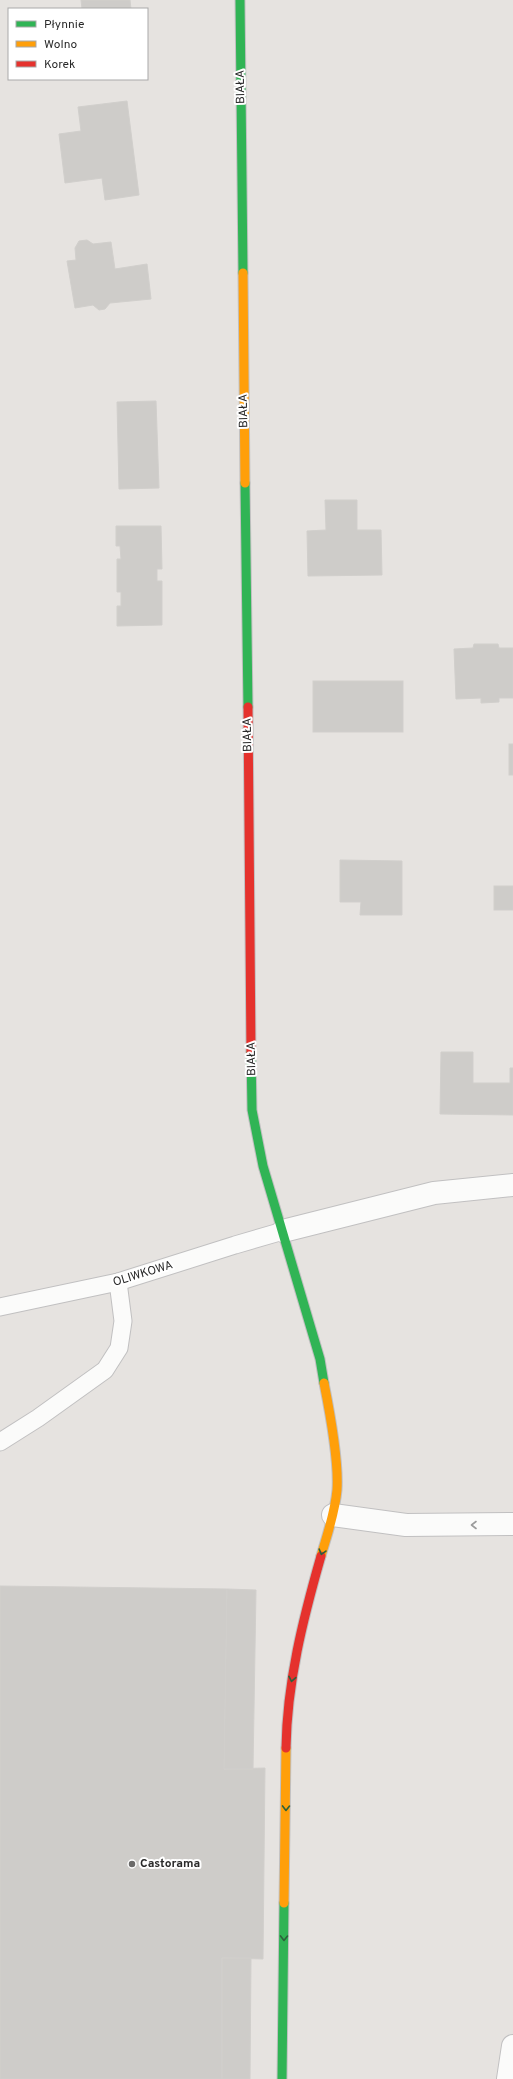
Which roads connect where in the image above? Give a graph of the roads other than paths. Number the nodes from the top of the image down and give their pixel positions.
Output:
1 (240, 0) edge
2 (513, 1185) edge
3 (283, 1231) junction
4 (118, 1282) junction
5 (0, 1307) edge
6 (0, 1442) edge
7 (333, 1515) junction
8 (513, 1524) edge
9 (513, 2046) edge
10 (282, 2079) edge
11 (508, 2079) edge

1 - 3 street, BIAŁA
2 - 3 street
3 - 4 lane, OLIWKOWA
3 - 7 street, BIAŁA
4 - 5 lane, OLIWKOWA
4 - 6 lane
8 -> 7 street
7 -> 10 street, BIAŁA
9 - 11 street

